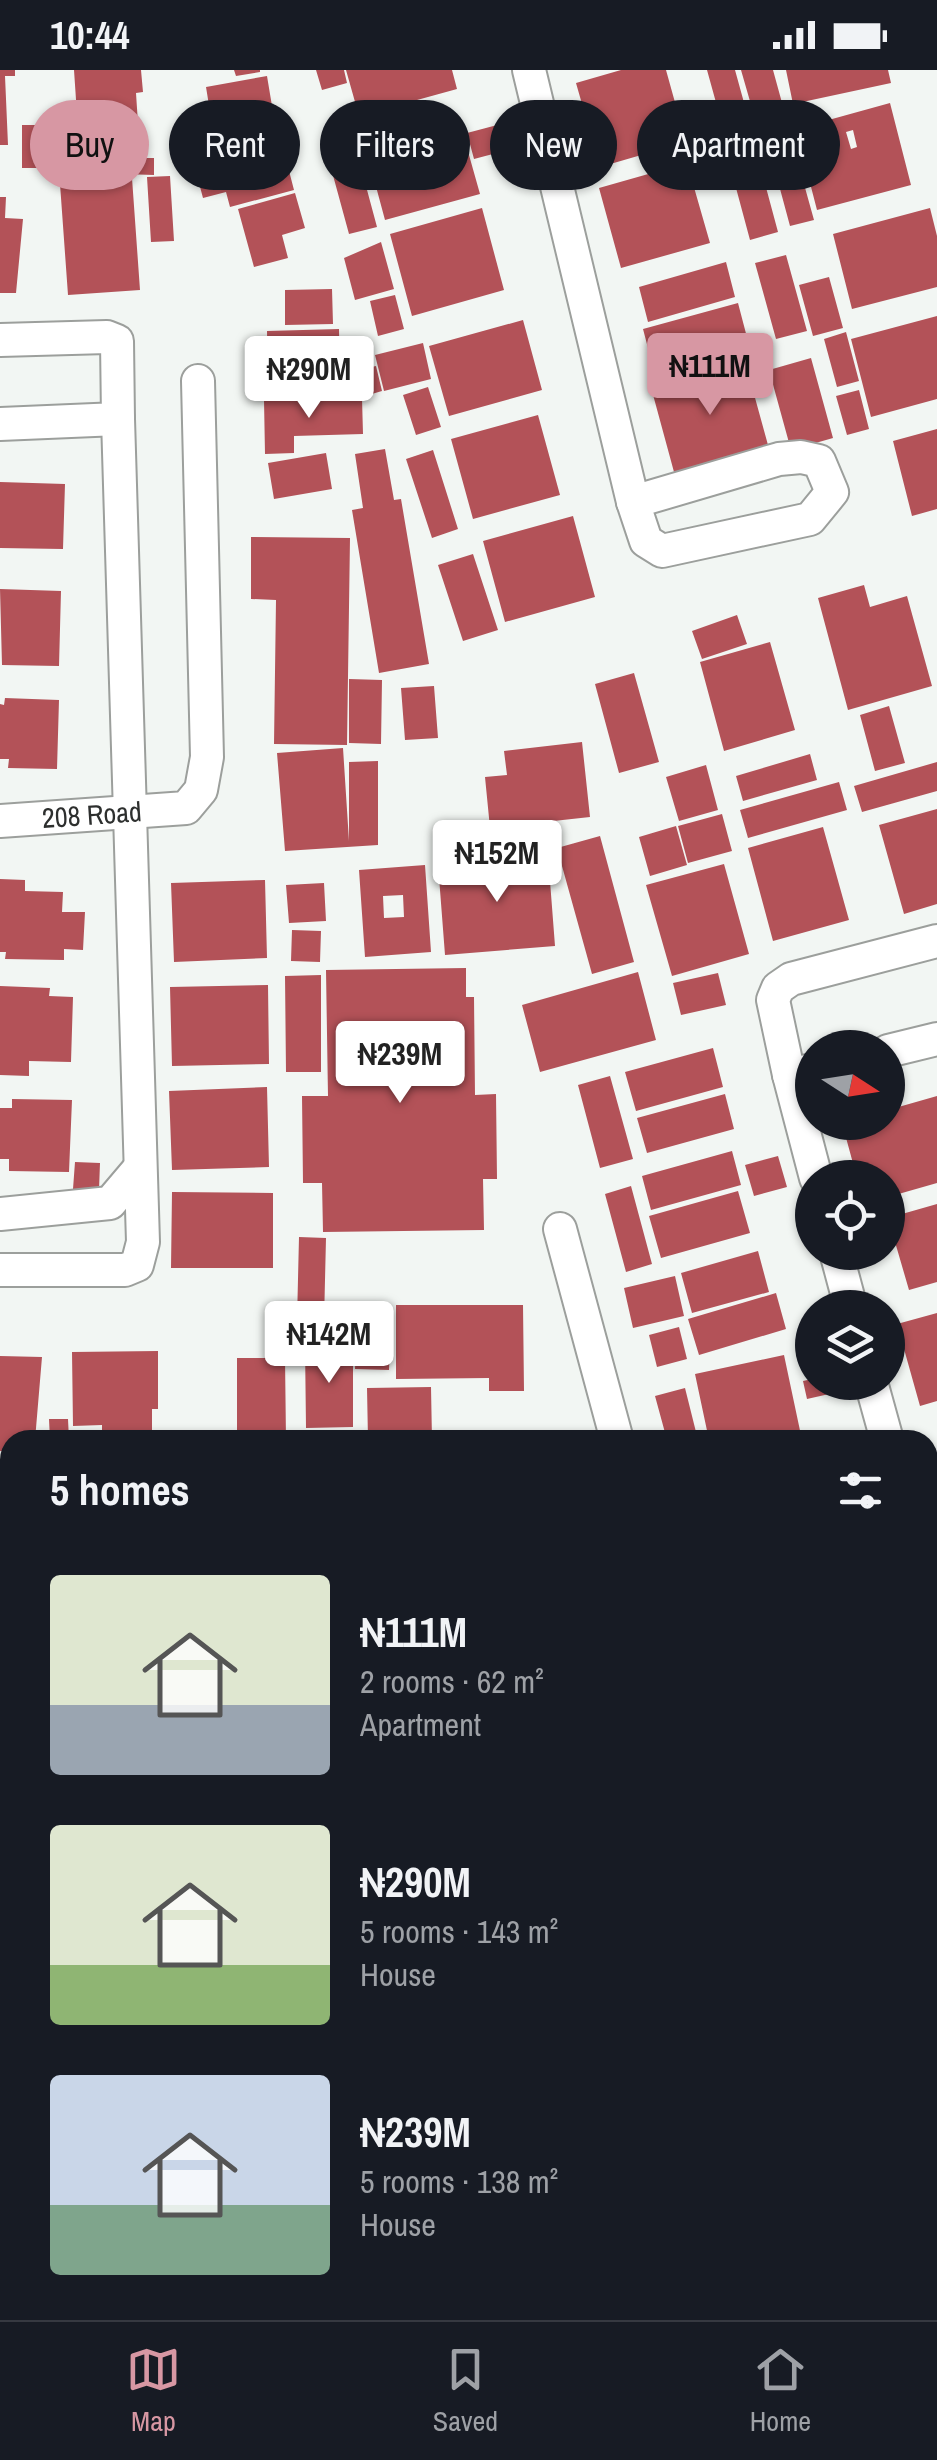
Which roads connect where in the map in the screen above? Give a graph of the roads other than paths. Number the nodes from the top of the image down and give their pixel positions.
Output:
1 (529, 70) edge
2 (0, 340) edge
3 (198, 381) dead end
4 (118, 420) junction
5 (0, 424) edge
6 (634, 502) junction
7 (128, 810) junction
8 (0, 821) edge
9 (937, 941) edge
10 (937, 1039) edge
11 (905, 1047) edge
12 (795, 1056) edge
13 (138, 1170) junction
14 (0, 1214) edge
15 (560, 1229) dead end
16 (0, 1270) edge
17 (876, 1400) edge
18 (614, 1430) edge
19 (884, 1430) edge

1 - 6 street
2 - 4 street
3 - 7 street, 208 Road
4 - 5 street
4 - 7 street
6 - 6 street
7 - 8 street, 208 Road
7 - 13 street
9 - 12 street
10 - 11 street
13 - 14 street
13 - 16 street
15 - 18 street
17 - 19 street

